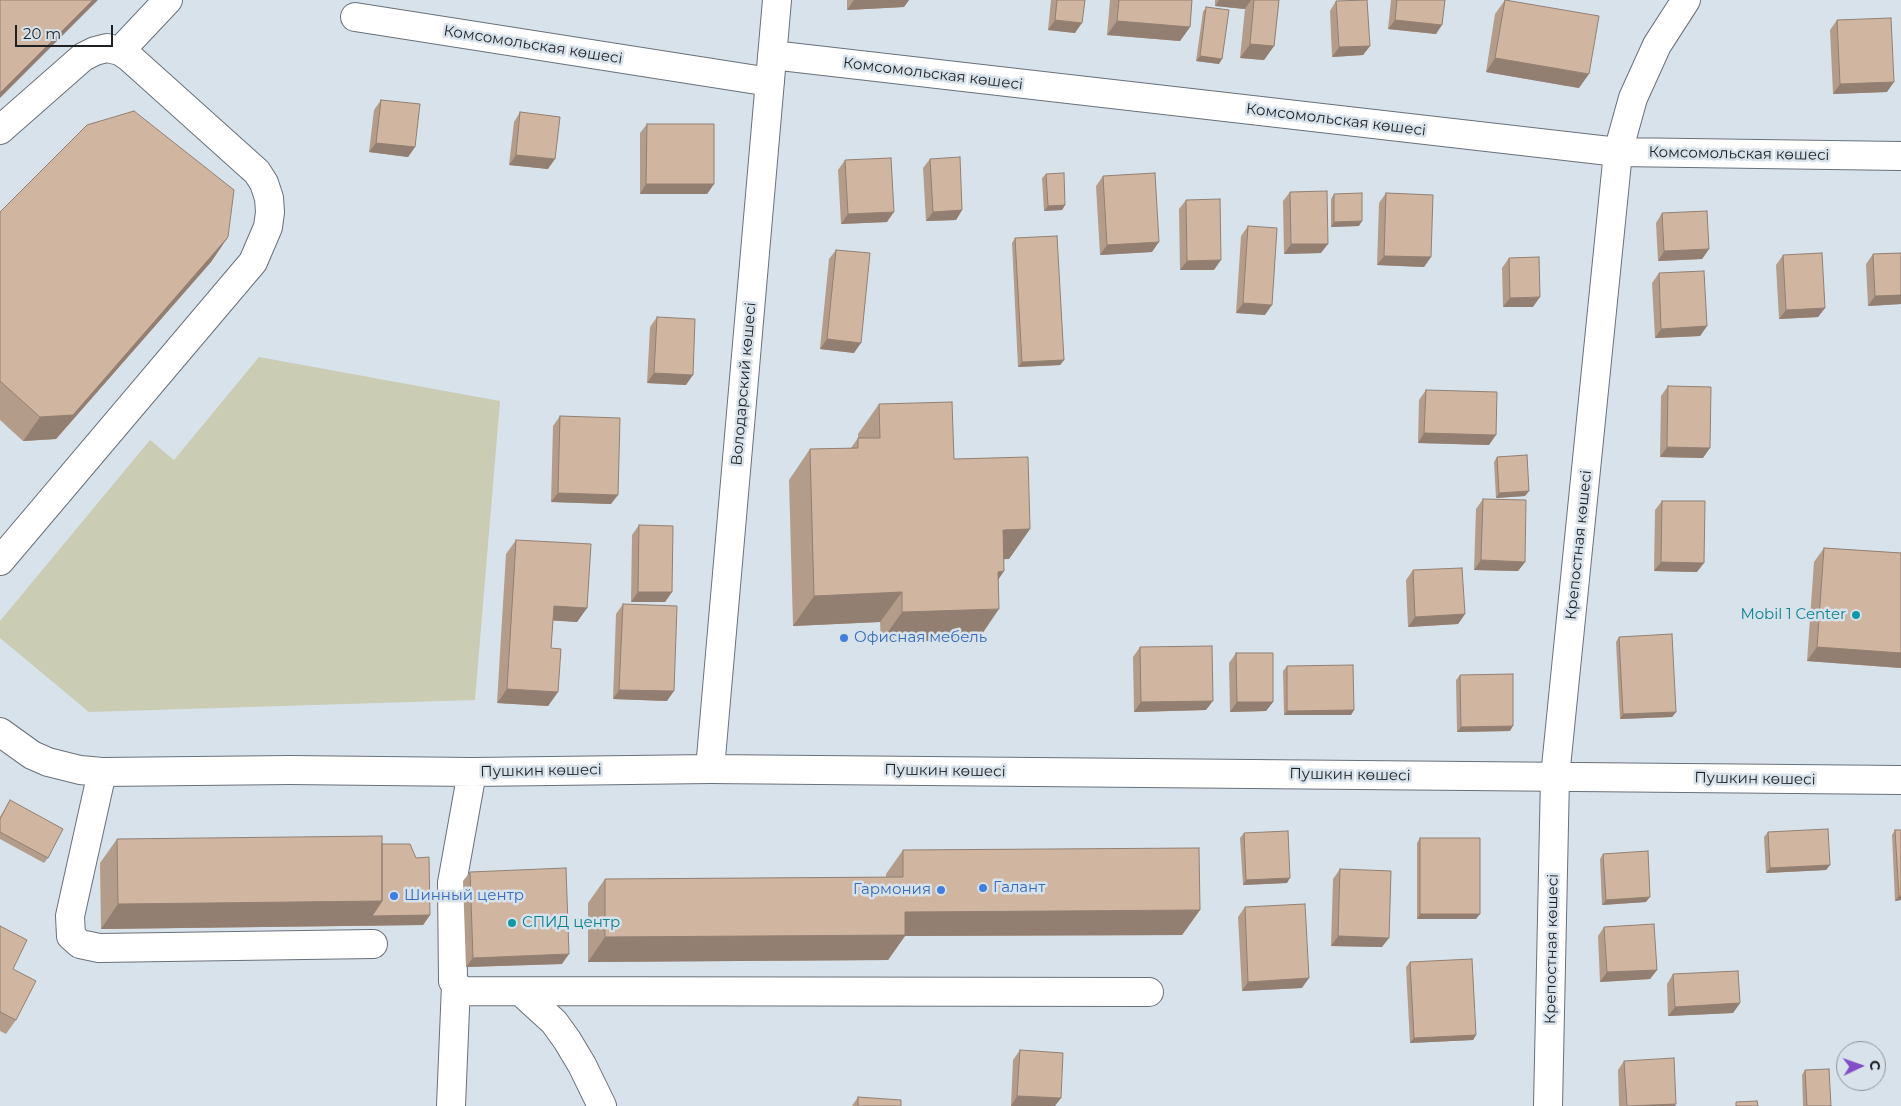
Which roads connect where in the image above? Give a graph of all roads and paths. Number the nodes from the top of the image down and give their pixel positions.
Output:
1 (168, 0) edge
2 (777, 0) edge
3 (1686, 0) edge
4 (355, 18) dead end
5 (120, 51) junction
6 (772, 55) junction
7 (770, 82) junction
8 (0, 130) edge
9 (1618, 152) junction
10 (1901, 156) edge
11 (0, 561) edge
12 (0, 732) edge
13 (710, 769) junction
14 (102, 772) junction
15 (472, 772) junction
16 (1555, 777) junction
17 (1901, 780) edge
18 (373, 944) dead end
19 (456, 985) junction
20 (522, 992) junction
21 (1149, 992) dead end
22 (450, 1106) edge
23 (602, 1106) edge
24 (1548, 1106) edge

1 - 5 street
2 - 6 street, Володарский көшесі
3 - 9 street, Крепостная көшесі
4 - 7 street, Комсомольская көшесі
5 - 8 street
5 - 11 street
6 - 7 street, Володарский көшесі
6 - 9 street, Комсомольская көшесі
7 - 13 street, Володарский көшесі
9 - 10 street, Комсомольская көшесі
9 - 16 street, Крепостная көшесі
12 - 14 street, Пушкин көшесі
13 - 15 street, Пушкин көшесі
13 - 16 street, Пушкин көшесі
14 - 15 street, Пушкин көшесі
14 - 18 street
15 - 19 street
16 - 17 street, Пушкин көшесі
16 - 24 street, Крепостная көшесі
19 - 20 street
19 - 22 street
20 - 21 street
20 - 23 street

